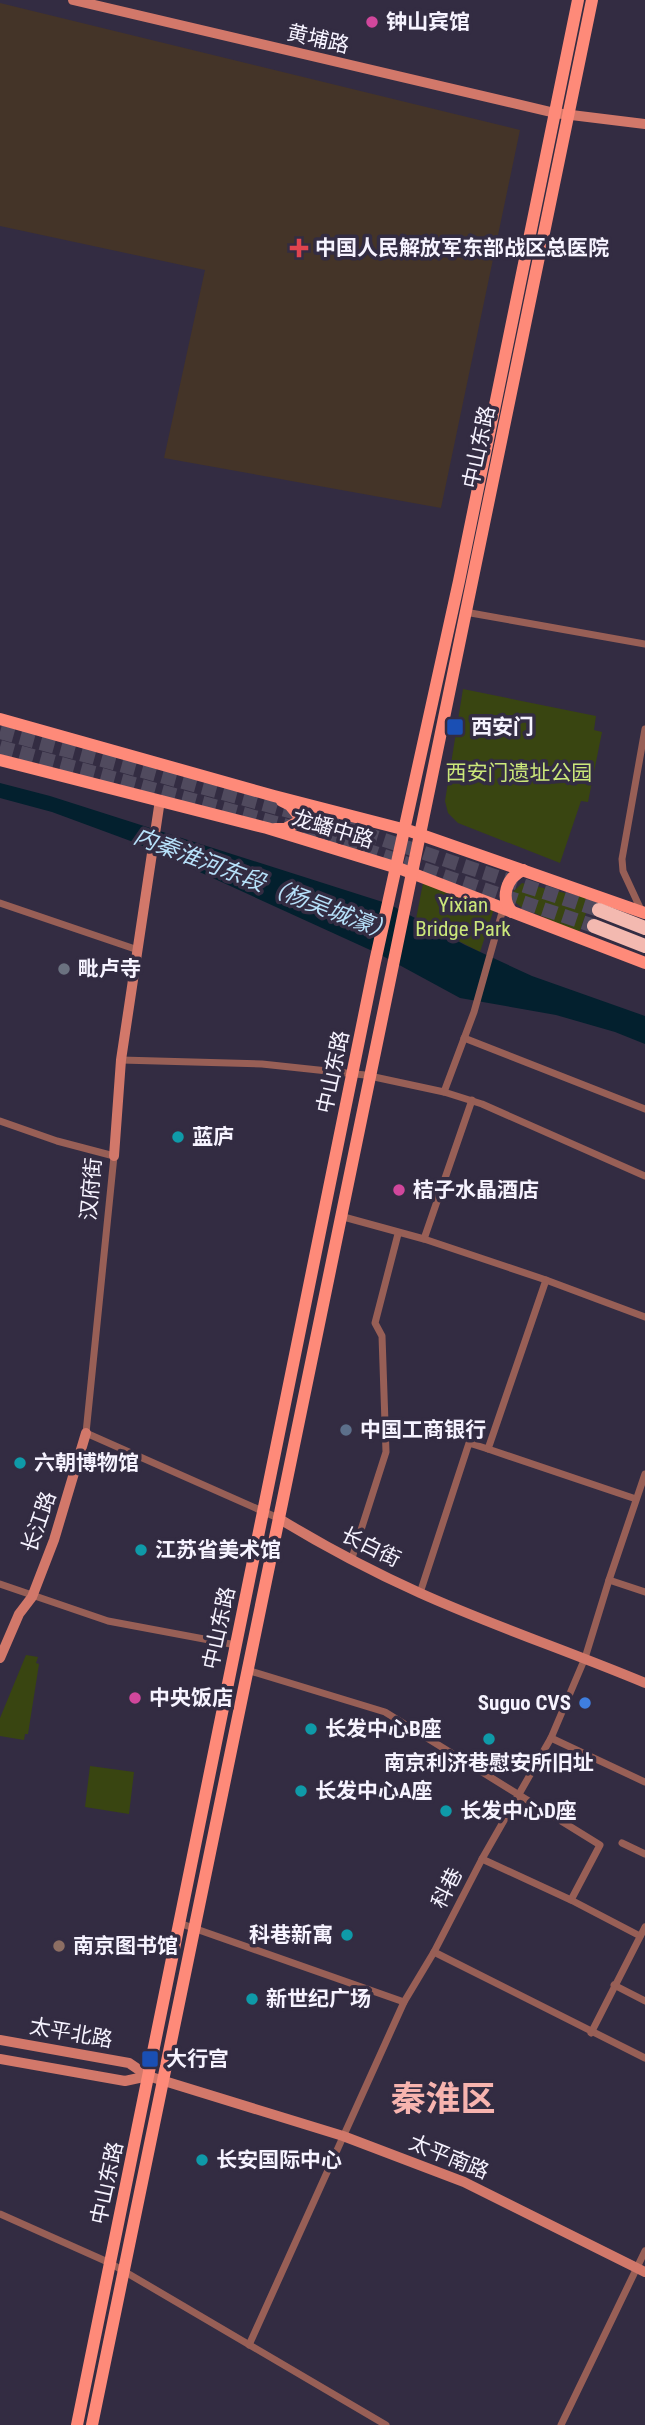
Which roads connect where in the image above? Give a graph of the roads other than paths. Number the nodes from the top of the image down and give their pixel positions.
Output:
1 (73, 0) edge
2 (578, 0) edge
3 (592, 0) edge
4 (562, 114) junction
5 (645, 124) edge
6 (464, 612) junction
7 (645, 644) edge
8 (0, 719) edge
9 (645, 729) edge
10 (0, 760) edge
11 (274, 796) junction
12 (160, 800) junction
13 (267, 828) junction
14 (403, 829) junction
15 (418, 834) junction
16 (394, 867) junction
17 (523, 870) junction
18 (410, 873) junction
19 (0, 903) edge
20 (599, 910) tunnel mouth
21 (508, 911) junction
22 (644, 913) edge
23 (594, 926) tunnel mouth
24 (645, 928) edge
25 (645, 946) edge
26 (138, 950) junction
27 (645, 963) edge
28 (464, 1038) junction
29 (121, 1060) junction
30 (362, 1075) junction
31 (444, 1092) junction
32 (472, 1100) junction
33 (645, 1109) edge
34 (0, 1121) edge
35 (114, 1156) junction
36 (645, 1176) edge
37 (340, 1216) junction
38 (398, 1234) junction
39 (424, 1240) junction
40 (547, 1280) junction
41 (645, 1317) edge
42 (86, 1433) junction
43 (488, 1448) junction
44 (645, 1474) edge
45 (636, 1499) junction
46 (263, 1511) junction
47 (278, 1518) junction
48 (352, 1558) junction
49 (609, 1580) junction
50 (0, 1584) edge
51 (645, 1592) edge
52 (420, 1593) junction
53 (32, 1597) junction
54 (236, 1645) junction
55 (0, 1658) edge
56 (585, 1658) junction
57 (247, 1670) junction
58 (645, 1683) edge
59 (551, 1738) junction
60 (645, 1782) edge
61 (517, 1795) junction
62 (622, 1843) dead end
63 (645, 1854) edge
64 (482, 1859) junction
65 (570, 1900) junction
66 (179, 1923) junction
67 (194, 1927) junction
68 (645, 1927) edge
69 (640, 1936) junction
70 (434, 1952) junction
71 (614, 1985) junction
72 (645, 2001) edge
73 (404, 2002) junction
74 (591, 2033) junction
75 (0, 2040) edge
76 (0, 2059) edge
77 (645, 2059) edge
78 (148, 2076) junction
79 (162, 2080) junction
80 (343, 2136) junction
81 (0, 2214) edge
82 (645, 2251) edge
83 (110, 2263) junction
84 (124, 2270) junction
85 (640, 2270) edge
86 (248, 2345) junction
87 (77, 2425) edge
88 (92, 2425) edge
89 (386, 2425) edge
90 (561, 2425) edge

1 - 4 main road, 黄埔路
2 - 4 main road, 中山东路
3 - 4 main road, 中山东路
4 - 5 main road, 黄埔路
4 - 6 main road, 中山东路
4 - 14 main road, 中山东路
6 - 7 street
6 - 15 main road, 中山东路
8 - 11 main road, 龙蟠中路
9 - 22 street
10 - 12 main road, 龙蟠中路
11 - 13 main road
11 - 14 main road, 龙蟠中路
12 - 13 main road, 龙蟠中路
12 - 26 main road, 汉府街
13 - 16 main road, 龙蟠中路
14 - 15 main road, 龙蟠中路
14 - 16 main road, 中山东路
15 - 17 main road, 龙蟠中路
15 - 18 main road, 中山东路
16 - 18 main road, 龙蟠中路
16 - 30 main road, 中山东路
17 - 21 main road
17 - 22 main road, 龙蟠中路
18 - 21 main road, 龙蟠中路
18 - 30 main road, 中山东路
19 - 26 street
20 - 24 highway
21 - 27 main road, 龙蟠中路
21 - 28 street
23 - 25 highway
26 - 29 main road, 汉府街
28 - 31 street
28 - 33 street
29 - 30 street
29 - 35 main road, 汉府街
30 - 31 street
30 - 37 main road, 中山东路
30 - 46 main road, 中山东路
31 - 32 street
32 - 36 street
32 - 39 street
34 - 35 street
35 - 42 street, 汉府街
37 - 38 street
37 - 47 main road, 中山东路
38 - 39 street
38 - 48 street
39 - 40 street
40 - 41 street
40 - 43 street
42 - 46 street, 长白街
42 - 53 main road, 长江路
43 - 45 street
43 - 52 street
44 - 45 street, 科巷
45 - 49 street, 科巷
46 - 47 street, 长白街
46 - 54 main road, 中山东路
47 - 48 main road, 长白街
47 - 57 main road, 中山东路
48 - 52 main road, 长白街
49 - 51 street
49 - 56 street, 科巷
50 - 53 street
52 - 56 main road, 长白街
53 - 54 street
53 - 55 main road, 长江路
54 - 66 main road, 中山东路
56 - 58 main road, 长白街
56 - 59 street, 科巷
57 - 61 street
57 - 67 main road, 中山东路
59 - 60 street
59 - 61 street, 科巷
61 - 64 street, 科巷
61 - 65 street
62 - 63 street
64 - 65 street
64 - 70 street, 科巷
65 - 69 street
66 - 67 street
66 - 78 main road, 中山东路
67 - 73 street
67 - 79 main road, 中山东路
68 - 69 street
69 - 71 street
70 - 73 street, 科巷
70 - 74 street
71 - 72 street
71 - 74 street
73 - 80 street, 科巷
74 - 77 street
75 - 78 main road, 太平北路
76 - 78 main road, 太平北路
78 - 79 main road, 太平南路
78 - 83 main road, 中山东路
79 - 80 main road, 太平南路
79 - 84 main road, 中山东路
80 - 85 main road, 太平南路
80 - 86 street, 科巷
81 - 83 street
82 - 85 street
83 - 84 street
83 - 87 main road, 中山东路
84 - 86 street
84 - 88 main road, 中山东路
85 - 90 street
86 - 89 street

